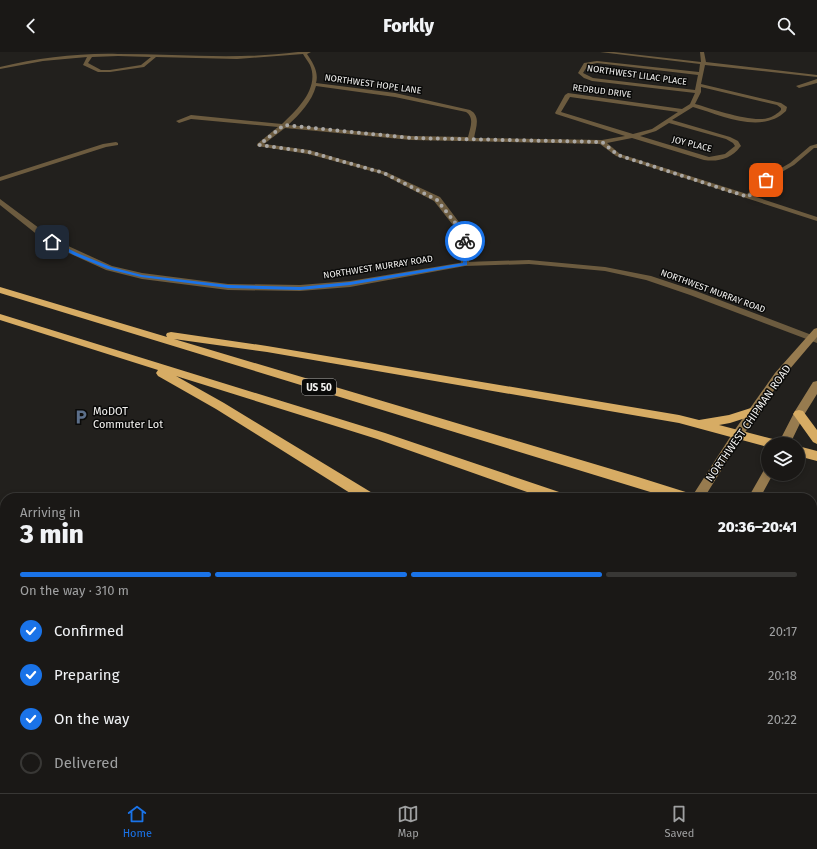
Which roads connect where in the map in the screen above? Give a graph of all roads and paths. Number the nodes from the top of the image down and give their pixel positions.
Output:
1 (306, 52) edge
2 (602, 52) edge
3 (702, 52) edge
4 (119, 54) edge
5 (90, 56) junction
6 (154, 56) junction
7 (148, 61) junction
8 (130, 62) dead end
9 (703, 63) junction
10 (104, 65) dead end
11 (92, 67) junction
12 (0, 68) edge
13 (817, 71) edge
14 (701, 74) junction
15 (806, 75) junction
16 (817, 76) edge
17 (817, 81) edge
18 (314, 84) junction
19 (698, 85) junction
20 (799, 86) dead end
21 (698, 92) junction
22 (692, 105) junction
23 (685, 111) junction
24 (178, 121) dead end
25 (668, 121) junction
26 (284, 125) junction
27 (633, 137) junction
28 (471, 139) junction
29 (602, 142) junction
30 (116, 144) dead end
31 (817, 146) edge
32 (0, 179) edge
33 (748, 197) junction
34 (0, 201) edge
35 (817, 219) edge
36 (465, 264) junction
37 (0, 290) edge
38 (0, 317) edge
39 (138, 330) junction
40 (815, 337) edge
41 (142, 362) junction
42 (817, 385) edge
43 (754, 411) junction
44 (799, 414) junction
45 (696, 424) junction
46 (738, 434) junction
47 (788, 437) edge
48 (817, 438) edge
49 (761, 441) edge
50 (805, 453) edge
51 (817, 456) edge
52 (764, 481) edge
53 (361, 493) edge
54 (546, 493) edge
55 (672, 493) edge
56 (700, 493) edge
57 (757, 493) edge

1 - 6 street
1 - 18 street
2 - 9 street
3 - 9 street
4 - 5 street
4 - 6 street
5 - 11 street
5 - 12 street
6 - 7 street
7 - 8 street
7 - 11 street
9 - 14 street
9 - 15 street
10 - 11 street
13 - 15 street
14 - 19 street
14 - 21 street, NORTHWEST LILAC PLACE
15 - 16 street
17 - 20 street
18 - 26 street
18 - 28 street, NORTHWEST HOPE LANE
19 - 21 street
19 - 22 street
21 - 22 street
22 - 23 street
23 - 25 street
23 - 27 street, REDBUD DRIVE
24 - 26 street
25 - 27 street
25 - 27 street, JOY PLACE
26 - 28 street
26 - 36 street
27 - 29 street
28 - 29 street
29 - 33 street
30 - 32 street
31 - 33 street
33 - 35 street
34 - 36 street, NORTHWEST MURRAY ROAD
36 - 40 street, NORTHWEST MURRAY ROAD
37 - 39 highway, US 50
38 - 41 highway, US 50
39 - 45 highway
39 - 55 highway, US 50
40 - 43 main road, NORTHWEST CHIPMAN ROAD
41 - 53 highway
41 - 54 highway, US 50
42 - 44 main road
43 - 45 highway
43 - 46 main road, NORTHWEST CHIPMAN ROAD
44 - 47 main road
44 - 48 highway
45 - 46 highway
46 - 49 highway
46 - 56 main road, NORTHWEST CHIPMAN ROAD
50 - 51 highway
52 - 57 main road

